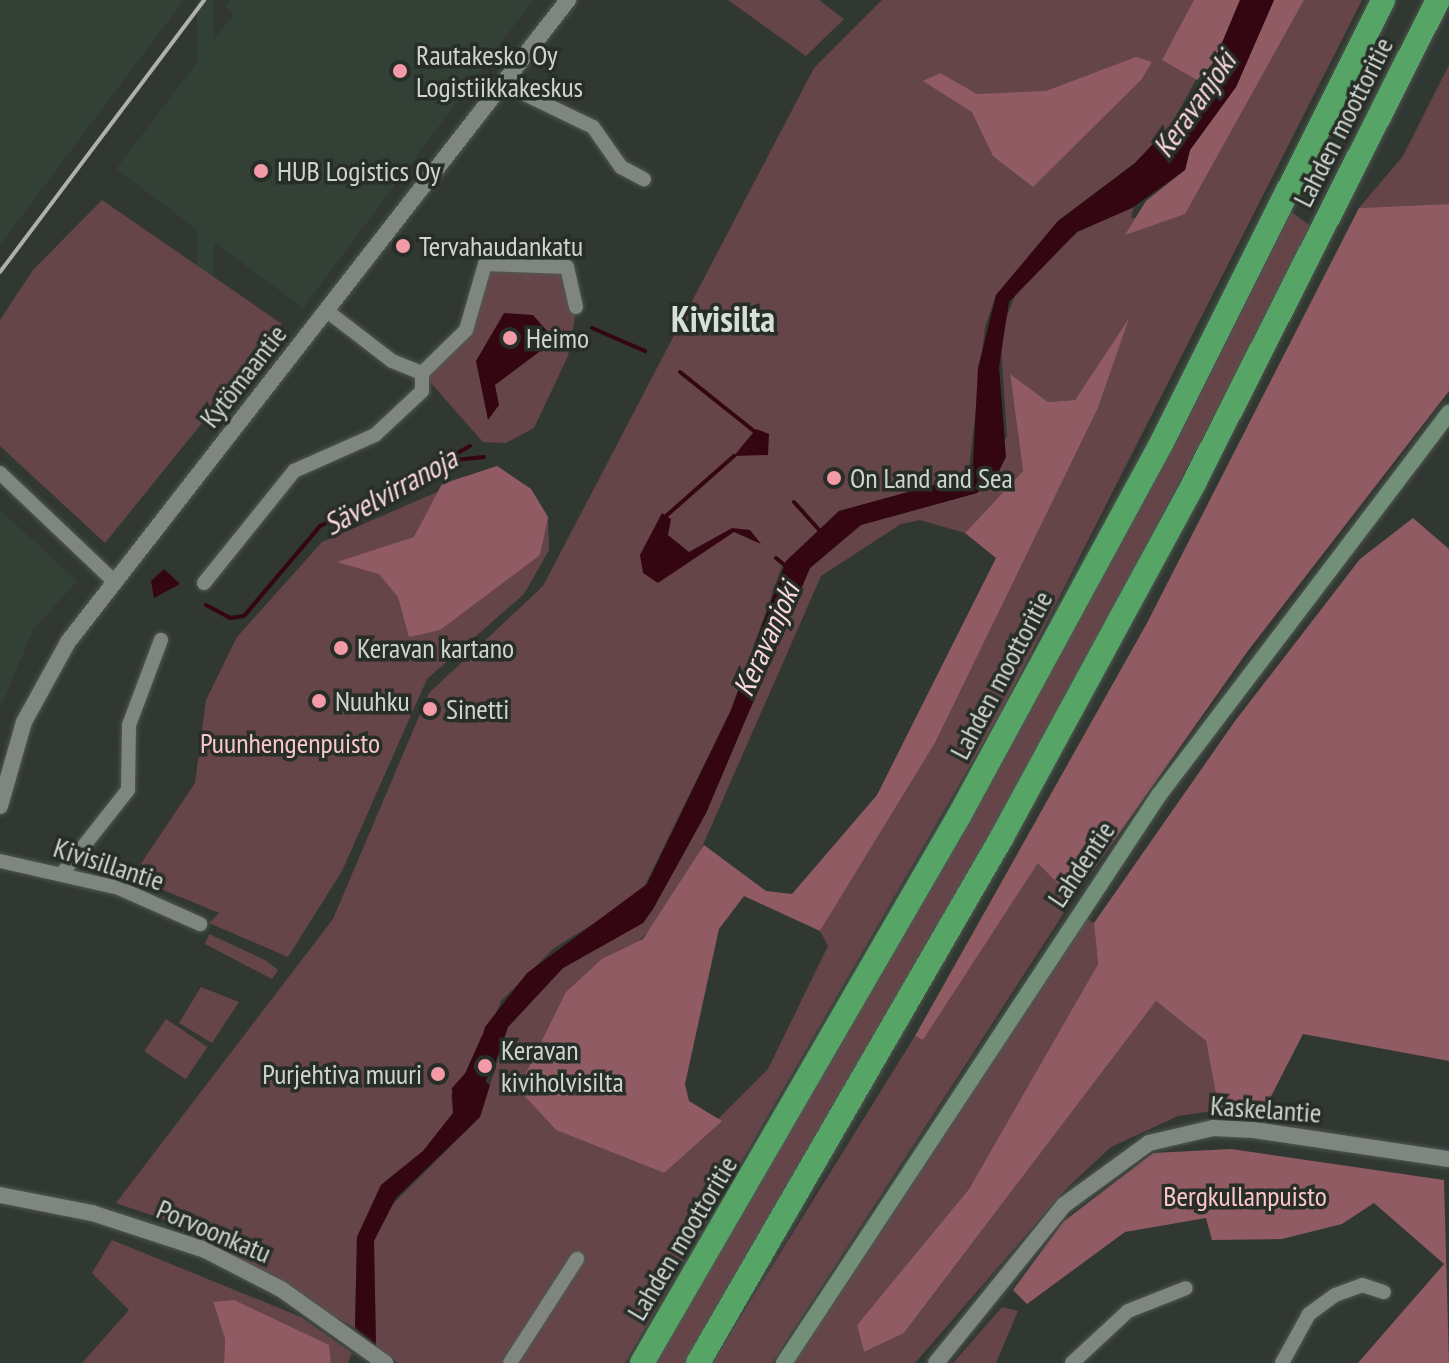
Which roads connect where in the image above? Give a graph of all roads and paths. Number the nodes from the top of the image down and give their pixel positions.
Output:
1 (568, 0) edge
2 (1383, 0) edge
3 (1438, 0) edge
4 (506, 85) junction
5 (644, 179) dead end
6 (576, 307) dead end
7 (327, 311) junction
8 (422, 373) junction
9 (1449, 413) edge
10 (0, 473) edge
11 (114, 581) junction
12 (204, 583) dead end
13 (161, 640) dead end
14 (0, 806) edge
15 (0, 861) edge
16 (64, 871) junction
17 (200, 924) dead end
18 (1449, 1159) edge
19 (0, 1195) edge
20 (577, 1259) dead end
21 (1186, 1288) dead end
22 (1384, 1292) dead end
23 (788, 1362) edge
24 (385, 1363) edge
25 (510, 1363) edge
26 (642, 1363) edge
27 (698, 1363) edge
28 (936, 1363) edge
29 (1072, 1363) edge
30 (1282, 1363) edge

1 - 4 street, Kytömaantie
2 - 26 highway, Lahden moottoritie
3 - 27 highway, Lahden moottoritie
4 - 5 street
4 - 7 street, Kytömaantie
6 - 8 street
7 - 8 street
7 - 11 street, Kytömaantie
8 - 12 street
9 - 23 main road, Lahdentie
10 - 11 street
11 - 14 street, Kytömaantie
13 - 16 street
15 - 16 street, Kivisillantie
16 - 17 street, Kivisillantie
18 - 28 street, Kaskelantie
19 - 24 street, Porvoonkatu
20 - 25 street
21 - 29 street
22 - 30 street

